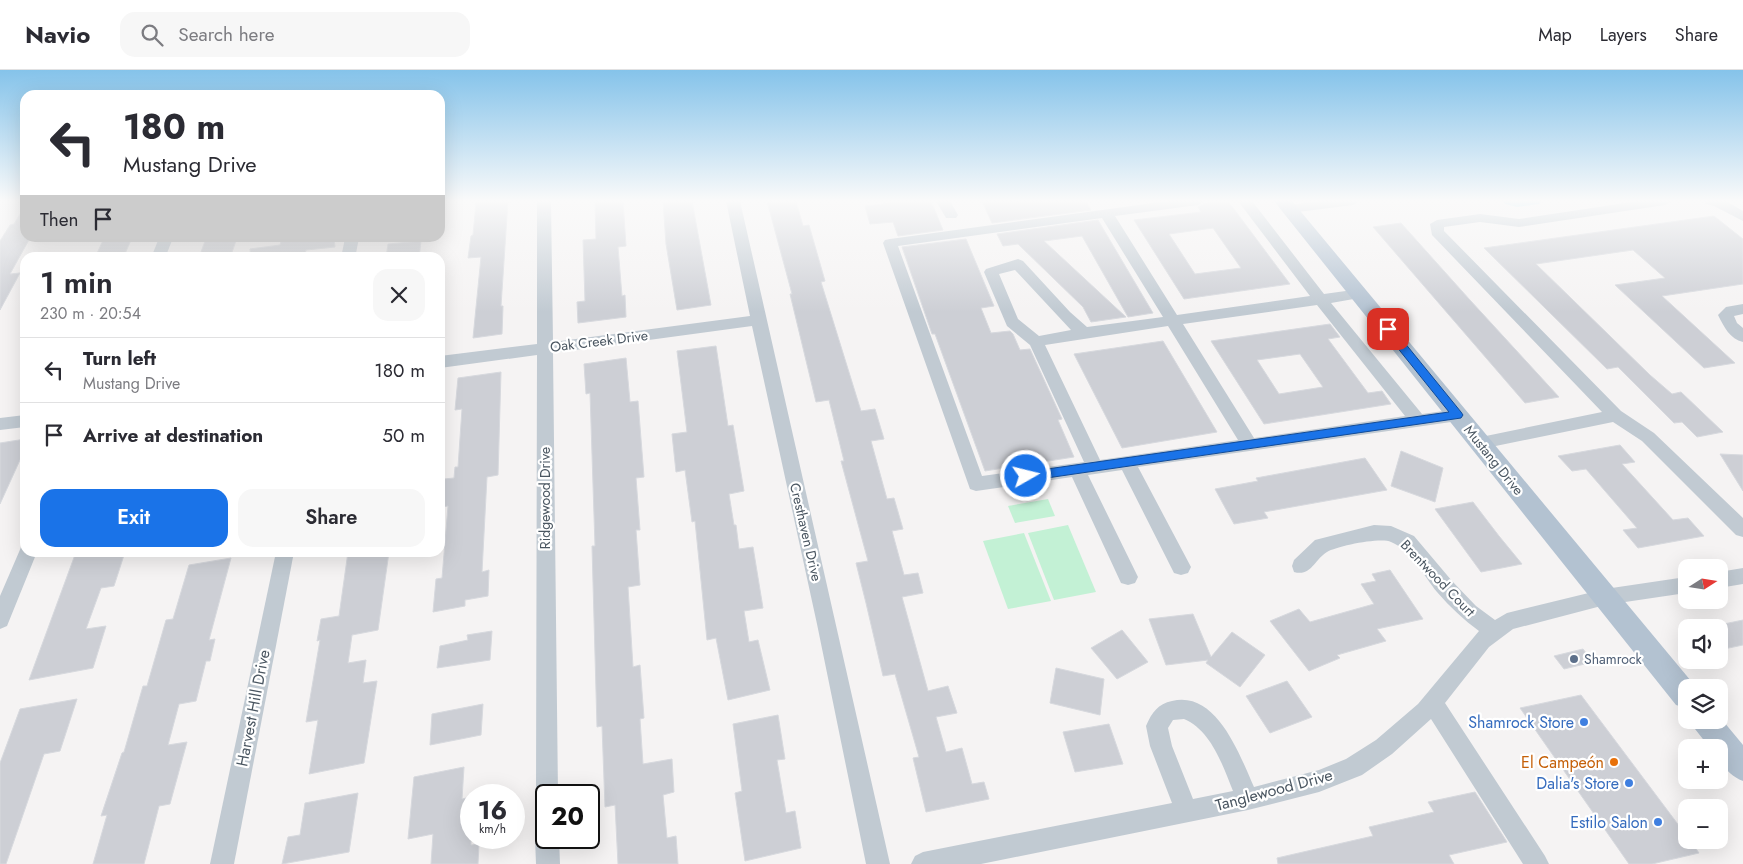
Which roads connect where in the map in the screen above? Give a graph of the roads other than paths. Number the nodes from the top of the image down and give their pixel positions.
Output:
1 (544, 238) edge
2 (741, 238) edge
3 (926, 238) edge
4 (1121, 238) edge
5 (1273, 238) edge
6 (1314, 238) edge
7 (1443, 238) edge
8 (1363, 298) junction
9 (1324, 304) junction
10 (1743, 309) edge
11 (758, 320) junction
12 (1175, 326) junction
13 (1084, 333) junction
14 (1743, 336) edge
15 (1036, 342) junction
16 (544, 348) junction
17 (445, 361) edge
18 (1458, 415) junction
19 (1615, 415) junction
20 (1418, 420) junction
21 (20, 422) edge
22 (0, 424) edge
23 (1481, 443) junction
24 (1249, 444) junction
25 (1126, 461) junction
26 (1086, 467) junction
27 (1736, 515) edge
28 (1743, 530) edge
29 (26, 557) edge
30 (284, 557) edge
31 (1300, 566) dead end
32 (1181, 567) dead end
33 (1743, 576) edge
34 (1128, 577) dead end
35 (1728, 578) edge
36 (1678, 586) edge
37 (1605, 597) junction
38 (0, 620) edge
39 (1494, 631) junction
40 (1678, 686) edge
41 (1432, 702) junction
42 (1712, 729) edge
43 (1743, 767) edge
44 (547, 784) edge
45 (1248, 799) junction
46 (1188, 811) junction
47 (548, 849) edge
48 (222, 864) edge
49 (548, 864) edge
50 (878, 864) edge
51 (923, 864) edge
52 (1537, 864) edge

1 - 16 street, Ridgewood Drive
2 - 11 street, Cresthaven Drive
3 - 26 street
4 - 12 street
5 - 9 street
6 - 8 main road, Mustang Drive
7 - 19 street
8 - 9 street
8 - 18 main road, Mustang Drive
9 - 12 street
9 - 20 street
10 - 14 street
11 - 16 street, Oak Creek Drive
11 - 50 street, Cresthaven Drive
12 - 13 street
12 - 24 street
13 - 15 street
13 - 15 street
15 - 26 street
16 - 17 street, Oak Creek Drive
16 - 44 street, Ridgewood Drive
18 - 20 street
18 - 23 main road, Mustang Drive
19 - 23 street
19 - 27 street
20 - 24 street
21 - 22 street
23 - 37 main road, Mustang Drive
24 - 25 street
25 - 26 street
25 - 32 street
26 - 34 street
27 - 28 street
29 - 38 street
30 - 48 street, Harvest Hill Drive
31 - 39 street, Brentwood Court
33 - 35 street
36 - 37 street, Tanglewood Drive
37 - 39 street, Tanglewood Drive
37 - 40 main road, Mustang Drive
39 - 41 street, Tanglewood Drive
41 - 45 street, Tanglewood Drive
41 - 52 street
42 - 43 main road
45 - 46 street, Tanglewood Drive
45 - 46 street
46 - 51 street, Tanglewood Drive
47 - 49 street

